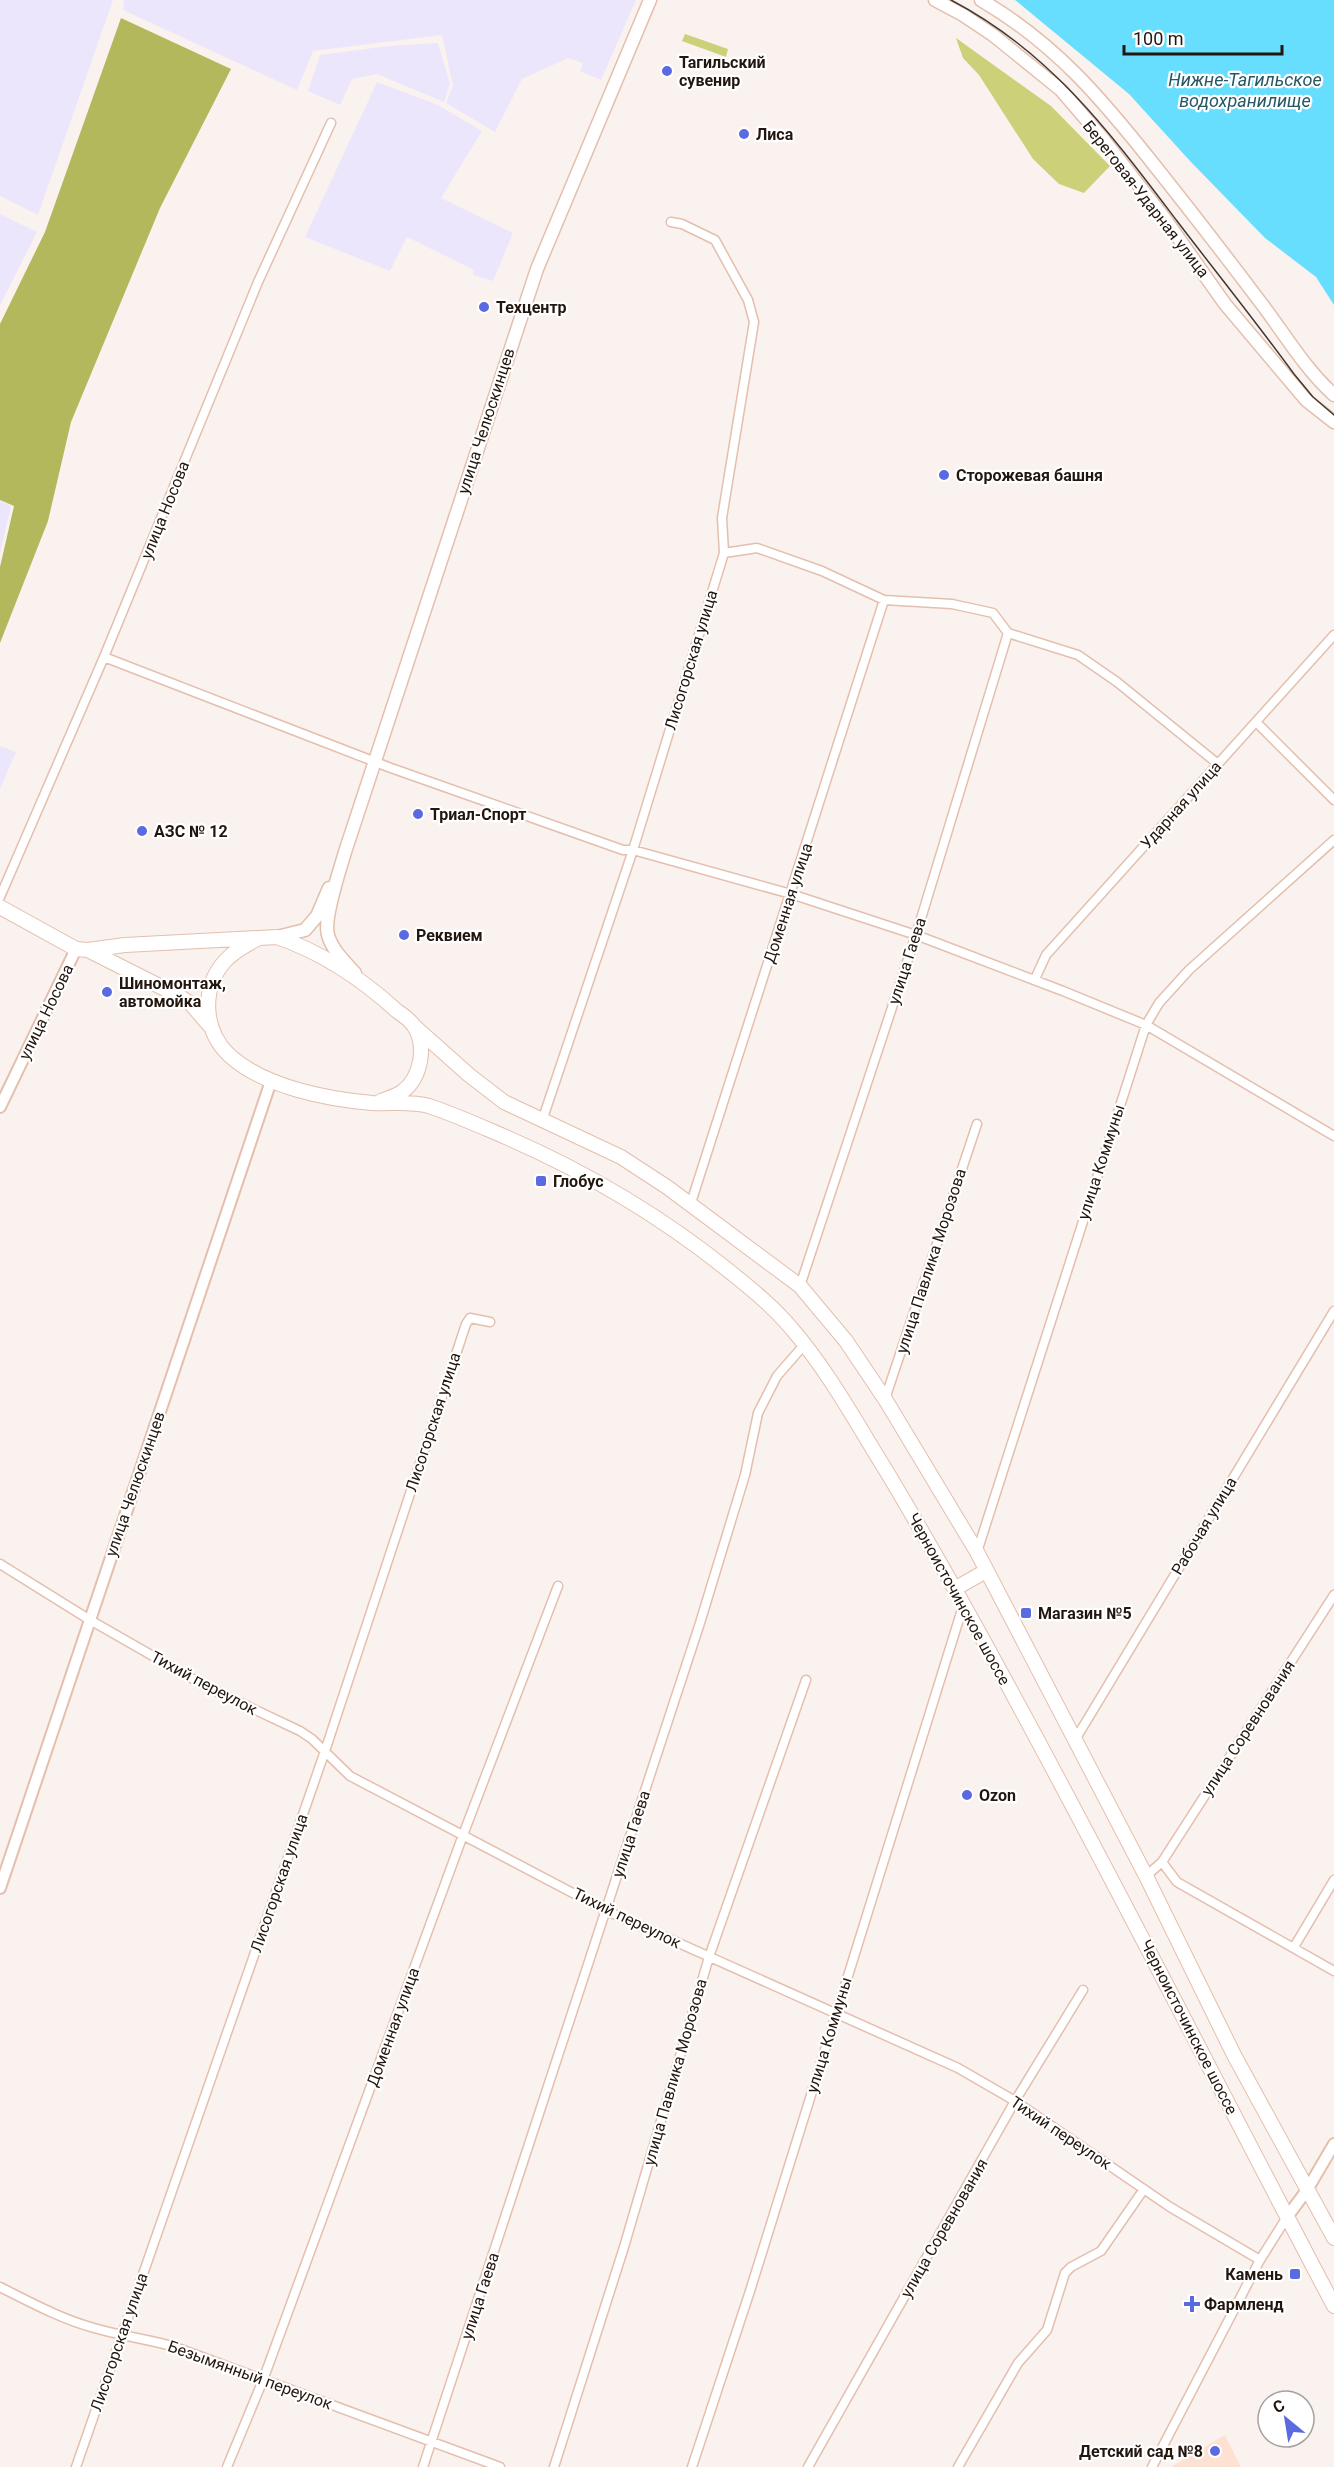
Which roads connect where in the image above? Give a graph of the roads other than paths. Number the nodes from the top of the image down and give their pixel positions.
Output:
1 (650, 0) edge
2 (935, 0) edge
3 (981, 0) edge
4 (331, 123) dead end
5 (672, 222) dead end
6 (1334, 395) edge
7 (1334, 422) edge
8 (724, 553) junction
9 (884, 600) junction
10 (1008, 633) junction
11 (1334, 635) edge
12 (104, 657) junction
13 (1257, 723) junction
14 (374, 761) junction
15 (1218, 764) junction
16 (1334, 800) edge
17 (1334, 840) edge
18 (633, 850) junction
19 (345, 852) junction
20 (791, 894) junction
21 (0, 897) edge
22 (0, 907) edge
23 (916, 935) junction
24 (277, 938) junction
25 (257, 939) junction
26 (82, 949) junction
27 (1035, 979) junction
28 (362, 981) junction
29 (1146, 1025) junction
30 (209, 1026) junction
31 (414, 1026) junction
32 (271, 1082) junction
33 (376, 1103) junction
34 (0, 1107) edge
35 (542, 1121) junction
36 (976, 1124) dead end
37 (1334, 1136) edge
38 (690, 1206) junction
39 (800, 1286) junction
40 (1334, 1311) edge
41 (490, 1322) dead end
42 (804, 1345) junction
43 (885, 1399) junction
44 (976, 1552) junction
45 (0, 1564) edge
46 (986, 1571) junction
47 (558, 1586) dead end
48 (956, 1588) junction
49 (1334, 1595) edge
50 (964, 1603) junction
51 (90, 1620) junction
52 (806, 1680) dead end
53 (1075, 1740) junction
54 (325, 1751) junction
55 (463, 1835) junction
56 (1162, 1862) junction
57 (1146, 1876) junction
58 (1334, 1880) edge
59 (0, 1888) edge
60 (607, 1911) junction
61 (1294, 1947) junction
62 (709, 1957) junction
63 (1334, 1971) edge
64 (1083, 1990) dead end
65 (835, 2014) junction
66 (1015, 2102) junction
67 (1334, 2144) edge
68 (1144, 2189) junction
69 (1307, 2190) junction
70 (1287, 2217) junction
71 (1334, 2238) edge
72 (1260, 2260) junction
73 (0, 2287) edge
74 (1334, 2306) edge
75 (122, 2334) junction
76 (263, 2380) junction
77 (432, 2440) junction
78 (76, 2467) edge
79 (227, 2467) edge
80 (423, 2467) edge
81 (500, 2467) edge
82 (554, 2467) edge
83 (692, 2467) edge
84 (808, 2467) edge
85 (958, 2467) edge
86 (1152, 2467) edge

1 - 14 main road, улица Челюскинцев
2 - 7 main road, Береговая-Ударная улица
3 - 6 main road, Береговая-Ударная улица
4 - 12 street, улица Носова
5 - 8 street, Лисогорская улица
8 - 9 street
8 - 18 street, Лисогорская улица
9 - 10 street
9 - 20 street, Доменная улица
10 - 15 street
10 - 23 street, улица Гаева
11 - 13 street, Ударная улица
12 - 14 street
12 - 21 street, улица Носова
13 - 15 street, Ударная улица
13 - 16 street
14 - 18 street
14 - 19 main road, улица Челюскинцев
15 - 27 street, Ударная улица
17 - 29 street, улица Коммуны
18 - 20 street
18 - 35 street, Лисогорская улица
19 - 24 main road, улица Челюскинцев
19 - 28 main road, улица Челюскинцев
20 - 23 street
20 - 38 street, Доменная улица
22 - 26 main road
23 - 27 street
23 - 39 street, улица Гаева
24 - 25 main road
24 - 28 main road
25 - 26 main road
25 - 30 main road
26 - 30 main road
26 - 34 street, улица Носова
27 - 29 street
28 - 31 main road
29 - 37 street
29 - 44 street, улица Коммуны
30 - 32 main road
31 - 33 main road
31 - 35 main road, Черноисточинское шоссе
32 - 33 main road
32 - 51 street, улица Челюскинцев
33 - 42 main road, Черноисточинское шоссе
35 - 38 main road, Черноисточинское шоссе
36 - 43 street, улица Павлика Морозова
38 - 39 main road, Черноисточинское шоссе
39 - 43 main road, Черноисточинское шоссе
40 - 53 street, Рабочая улица
41 - 54 street, Лисогорская улица
42 - 48 main road, Черноисточинское шоссе
42 - 60 street, улица Гаева
43 - 44 main road, Черноисточинское шоссе
44 - 46 main road, Черноисточинское шоссе
45 - 51 street, Тихий переулок
46 - 48 main road
46 - 53 main road, Черноисточинское шоссе
47 - 55 street, Доменная улица
48 - 50 main road, Черноисточинское шоссе
49 - 56 street, улица Соревнования
50 - 65 street, улица Коммуны
50 - 70 main road, Черноисточинское шоссе
51 - 54 street, Тихий переулок
51 - 59 street, улица Челюскинцев
52 - 62 street, улица Павлика Морозова
53 - 57 main road, Черноисточинское шоссе
54 - 55 street, Тихий переулок
54 - 75 street, Лисогорская улица
55 - 60 street, Тихий переулок
55 - 76 street, Доменная улица
56 - 57 street, улица Соревнования
56 - 61 street
57 - 69 main road, Черноисточинское шоссе
58 - 61 street
60 - 62 street, Тихий переулок
60 - 77 street, улица Гаева
61 - 63 street
62 - 65 street, Тихий переулок
62 - 82 street, улица Павлика Морозова
64 - 66 street, улица Соревнования
65 - 66 street, Тихий переулок
65 - 83 street, улица Коммуны
66 - 68 street, Тихий переулок
66 - 84 street, улица Соревнования
67 - 69 street
68 - 72 street, Тихий переулок
68 - 85 street
69 - 70 street
69 - 71 main road, Черноисточинское шоссе
70 - 72 street
70 - 74 main road, Черноисточинское шоссе
72 - 86 street
73 - 75 street, Безымянный переулок
75 - 76 street, Безымянный переулок
75 - 78 street, Лисогорская улица
76 - 77 street, Безымянный переулок
76 - 79 street, Доменная улица
77 - 80 street, улица Гаева
77 - 81 street, Безымянный переулок

